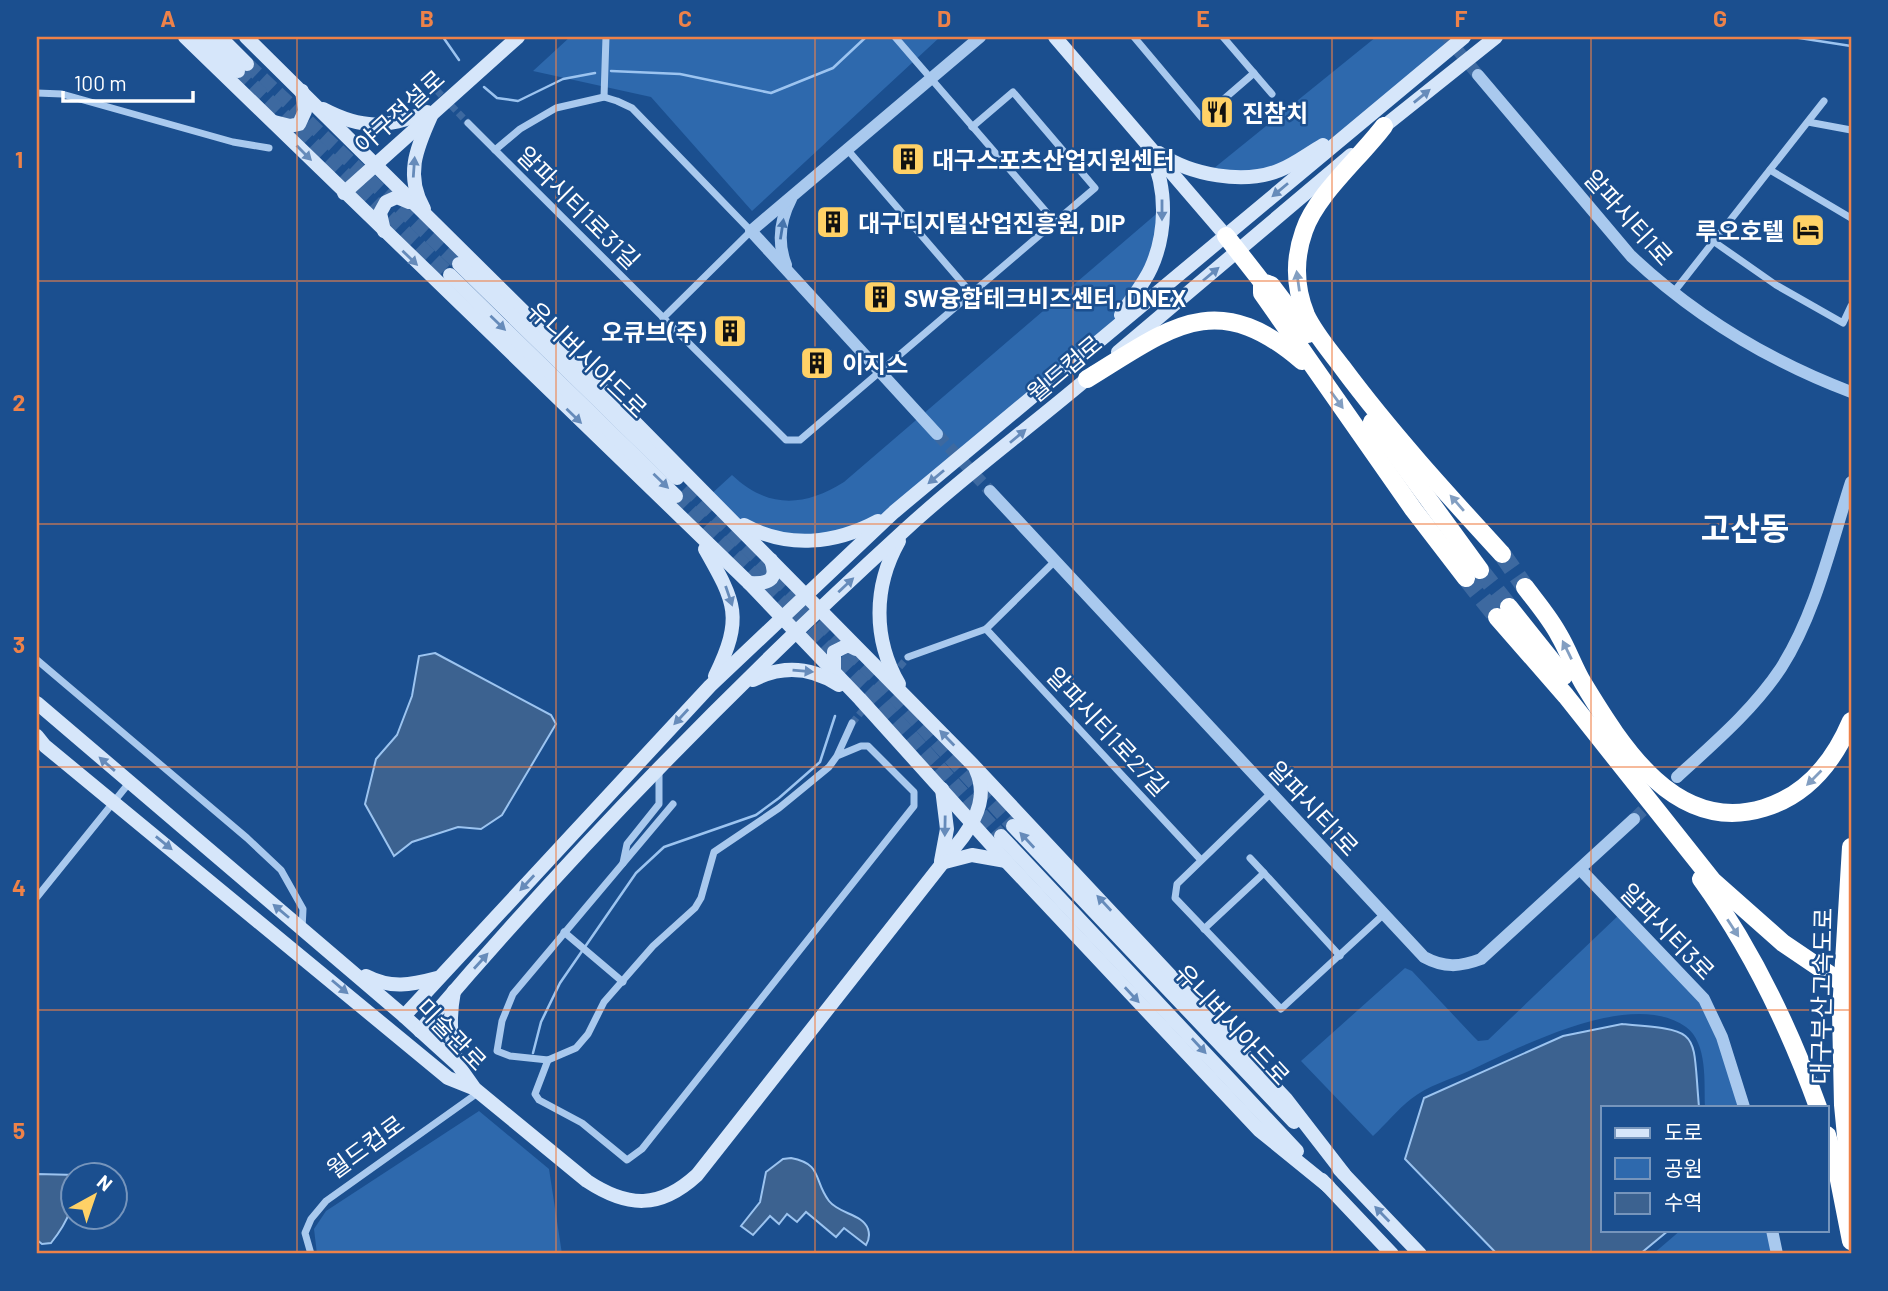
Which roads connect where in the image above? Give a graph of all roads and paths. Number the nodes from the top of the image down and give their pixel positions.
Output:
1 (185, 37) edge
2 (203, 37) edge
3 (220, 37) edge
4 (246, 37) edge
5 (518, 37) edge
6 (606, 37) edge
7 (895, 37) edge
8 (980, 37) edge
9 (1055, 37) edge
10 (1134, 37) edge
11 (1223, 37) edge
12 (1465, 37) edge
13 (1496, 37) edge
14 (1255, 73) junction
15 (1478, 75) tunnel mouth
16 (929, 78) junction
17 (302, 90) junction
18 (37, 93) edge
19 (1272, 94) dead end
20 (604, 97) junction
21 (1824, 102) dead end
22 (313, 103) junction
23 (435, 109) junction
24 (272, 122) junction
25 (1808, 122) junction
26 (468, 123) tunnel mouth
27 (1360, 123) junction
28 (1384, 126) junction
29 (972, 127) junction
30 (1851, 130) edge
31 (1146, 144) junction
32 (269, 148) dead end
33 (845, 148) junction
34 (495, 150) junction
35 (373, 165) junction
36 (1770, 170) junction
37 (797, 189) junction
38 (344, 193) junction
39 (411, 202) junction
40 (1851, 218) edge
41 (1055, 222) junction
42 (434, 224) junction
43 (751, 231) junction
44 (385, 233) junction
45 (1227, 236) junction
46 (1713, 242) junction
47 (1238, 250) junction
48 (454, 269) tunnel mouth
49 (788, 272) junction
50 (1262, 282) junction
51 (1673, 293) junction
52 (972, 294) junction
53 (1851, 306) edge
54 (663, 317) junction
55 (1111, 329) junction
56 (881, 373) junction
57 (1320, 376) junction
58 (1087, 379) junction
59 (1851, 392) edge
60 (937, 434) tunnel mouth
61 (1851, 482) edge
62 (681, 491) tunnel mouth
63 (990, 491) tunnel mouth
64 (720, 508) junction
65 (894, 512) junction
66 (909, 526) junction
67 (697, 536) junction
68 (1502, 554) tunnel mouth
69 (771, 560) junction
70 (1055, 561) junction
71 (748, 583) junction
72 (1525, 587) tunnel mouth
73 (805, 595) junction
74 (819, 610) junction
75 (1503, 612) tunnel mouth
76 (782, 616) junction
77 (986, 629) junction
78 (796, 632) junction
79 (858, 650) junction
80 (908, 657) tunnel mouth
81 (37, 660) edge
82 (834, 673) junction
83 (742, 685) junction
84 (710, 686) junction
85 (907, 698) junction
86 (860, 699) junction
87 (37, 703) edge
88 (1851, 721) edge
89 (852, 723) tunnel mouth
90 (1608, 734) junction
91 (37, 736) edge
92 (838, 756) junction
93 (974, 765) junction
94 (1677, 777) tunnel mouth
95 (655, 778) junction
96 (130, 783) junction
97 (1645, 786) junction
98 (942, 789) junction
99 (1271, 793) junction
100 (114, 800) junction
101 (673, 804) dead end
102 (1634, 819) tunnel mouth
103 (973, 823) junction
104 (1013, 825) tunnel mouth
105 (1001, 836) tunnel mouth
106 (1851, 847) edge
107 (1250, 858) dead end
108 (1201, 860) junction
109 (1006, 861) junction
110 (941, 863) junction
111 (623, 864) junction
112 (1580, 869) junction
113 (1265, 873) junction
114 (37, 897) edge
115 (1384, 914) junction
116 (302, 929) junction
117 (1204, 929) junction
118 (564, 932) junction
119 (326, 950) junction
120 (1340, 956) junction
121 (439, 978) junction
122 (1851, 978) edge
123 (623, 982) junction
124 (1851, 989) edge
125 (454, 991) junction
126 (404, 1016) junction
127 (420, 1031) junction
128 (548, 1060) junction
129 (458, 1065) junction
130 (477, 1090) junction
131 (1744, 1106) edge
132 (1818, 1106) edge
133 (1828, 1138) edge
134 (1343, 1174) junction
135 (1328, 1186) junction
136 (1851, 1188) edge
137 (1772, 1232) edge
138 (1851, 1241) edge
139 (311, 1254) edge
140 (1392, 1254) edge
141 (1420, 1254) edge
142 (1777, 1254) edge

1 - 24 main road
2 - 3 main road
4 - 17 main road
5 - 23 main road, 야구전설로
6 - 20 street
7 - 16 street
8 - 16 street
9 - 31 main road
10 - 14 street
11 - 14 street
12 - 27 main road, 월드컵로
28 -> 13 main road, 월드컵로
14 - 19 street
15 - 51 street, 알파시티1로
16 - 29 street
16 - 33 street
17 - 22 main road
17 - 24 main road
18 - 32 street
20 - 34 street
20 - 43 street
21 - 25 street
22 - 23 main road
22 - 35 main road
23 - 35 main road, 야구전설로
42 -> 23 main road
24 -> 38 main road
25 - 30 street
25 - 36 street
26 - 34 street, 알파시티1로31길
27 - 31 main road
27 -> 45 main road, 월드컵로
28 - 47 main road, 월드컵로
68 -> 28 highway
29 - 41 street
29 - 41 street
31 - 45 main road
31 -> 55 main road
33 - 37 street
33 - 52 street
34 - 54 street, 알파시티1로31길
35 - 38 main road, 야구전설로
35 - 39 main road
36 - 40 street
36 - 46 street
37 - 43 street
49 -> 37 street
38 - 44 main road
39 - 42 main road
39 - 44 main road
41 - 52 street
42 - 64 main road
43 - 49 street
43 - 54 street
44 -> 67 main road
45 - 47 highway
45 - 55 main road, 월드컵로
46 - 51 street
46 - 53 street
47 - 50 highway
58 -> 47 main road, 월드컵로
48 - 62 main road, 유니버시아드로
49 - 56 street
50 - 57 highway
57 -> 50 highway
51 - 59 street, 알파시티1로
52 - 56 street
54 - 56 street, 알파시티1로31길
55 -> 65 main road, 월드컵로
56 - 60 street
57 - 58 highway
66 -> 58 main road, 월드컵로
61 - 94 street
63 - 70 street, 알파시티1로
64 - 65 main road
64 - 69 main road
65 - 73 main road, 월드컵로
74 -> 66 main road, 월드컵로
66 - 85 main road
67 - 71 main road
67 -> 84 main road
69 - 71 main road
69 - 73 main road
70 - 77 street
70 - 99 street, 알파시티1로
71 - 76 main road
90 -> 72 highway
73 - 74 main road
73 - 76 main road, 월드컵로
74 - 78 main road, 월드컵로
74 - 79 main road
75 - 90 highway
76 - 78 main road
76 - 84 main road, 월드컵로
77 - 80 street
77 - 108 street, 알파시티1로27길
78 - 82 main road
78 - 83 main road, 월드컵로
79 - 82 main road
79 - 85 main road
81 - 116 street
82 - 86 main road
83 -> 86 main road
83 - 95 main road, 월드컵로
84 -> 121 main road
93 -> 85 main road
86 - 98 main road
96 -> 87 main road, 미술관로
88 -> 97 highway
89 - 92 street
90 - 97 highway
91 - 100 main road, 미술관로
92 - 123 street
92 - 128 street
93 - 103 main road
134 -> 93 main road
95 - 111 street
125 -> 95 main road, 월드컵로
96 - 100 street
116 -> 96 main road, 미술관로
97 - 122 highway
97 - 124 highway
97 -> 132 highway
98 - 103 main road
98 -> 110 main road
99 - 108 street
99 - 115 street, 알파시티1로
100 - 114 street
100 -> 130 main road, 미술관로
101 - 111 street
102 - 112 street, 알파시티1로
103 - 109 main road
103 - 110 main road
134 -> 104 main road, 유니버시아드로
105 -> 135 main road, 유니버시아드로
106 - 136 highway, 대구부산고속도로
107 - 113 street
108 - 117 street
109 - 110 main road
109 -> 135 main road
110 - 130 main road
111 - 118 street
112 - 115 street, 알파시티1로
112 - 131 street, 알파시티3로
113 - 117 street
113 - 120 street
115 - 120 street
116 - 119 main road, 미술관로
117 - 120 street
118 - 123 street
118 - 128 street
119 - 121 main road
119 - 126 main road, 미술관로
121 - 126 main road
123 - 128 street
125 - 127 main road, 월드컵로
125 - 129 main road
126 - 127 main road, 미술관로
127 - 129 main road, 미술관로
129 - 130 main road, 미술관로
130 - 139 street, 월드컵로
133 - 138 highway
141 -> 134 main road, 유니버시아드로
135 - 140 main road, 유니버시아드로
137 - 142 street

